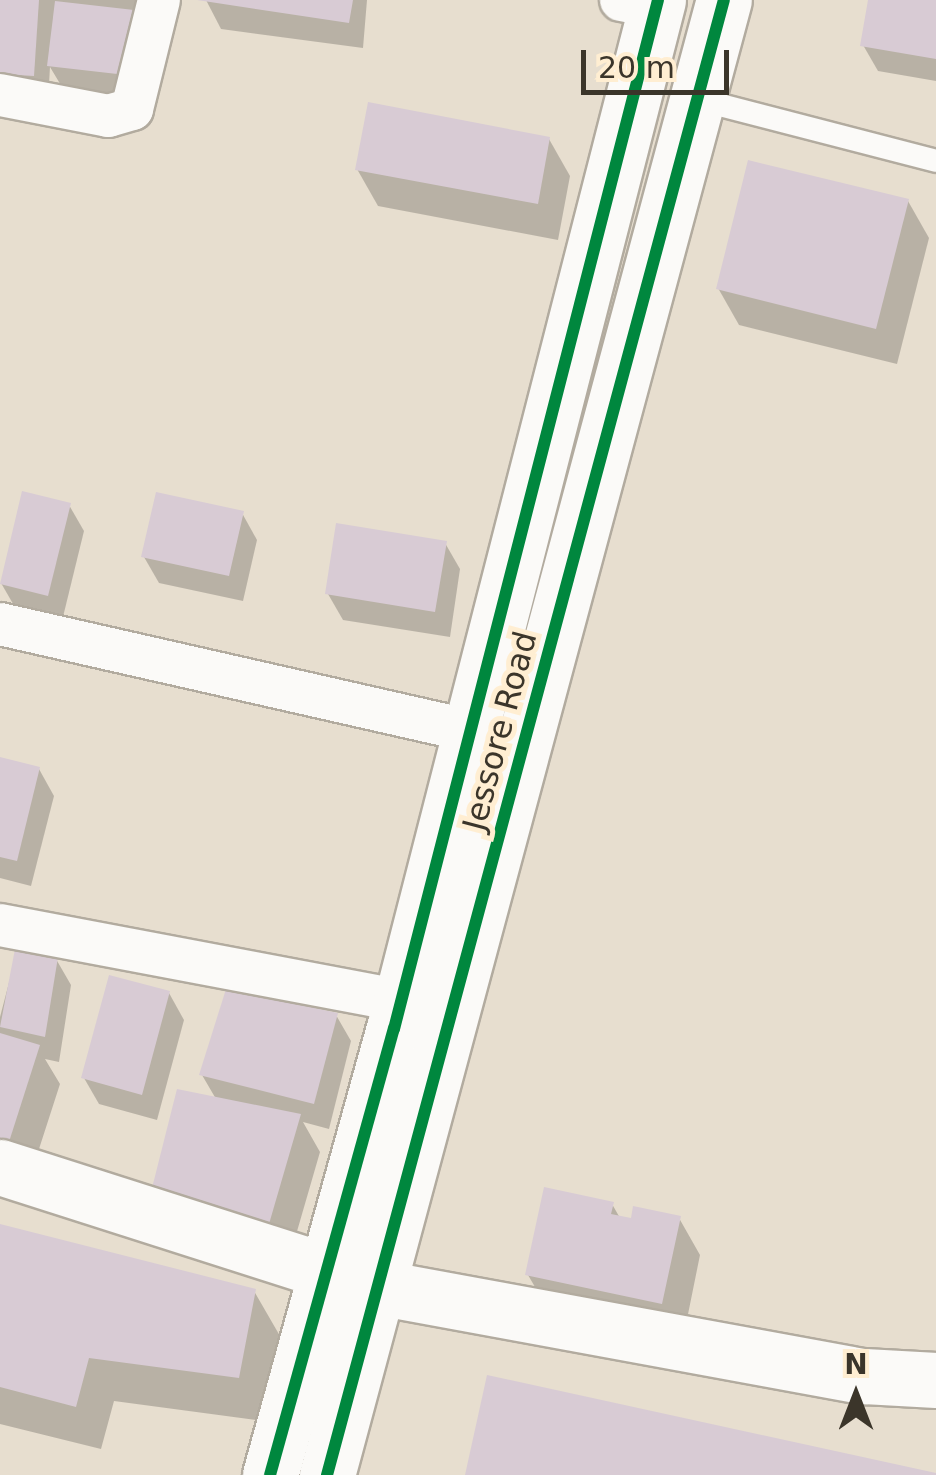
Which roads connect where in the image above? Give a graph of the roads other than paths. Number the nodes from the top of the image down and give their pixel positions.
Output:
1 (160, 0) edge
2 (724, 0) edge
3 (645, 2) edge
4 (0, 95) edge
5 (698, 99) junction
6 (936, 161) edge
7 (0, 624) edge
8 (470, 731) junction
9 (0, 925) edge
10 (401, 1001) junction
11 (0, 1167) edge
12 (352, 1280) junction
13 (936, 1380) edge
14 (270, 1475) edge
15 (327, 1475) edge

1 - 4 street
2 - 5 main road, Jessore Road
3 - 8 main road, Jessore Road
5 - 6 lane
5 - 12 main road, Jessore Road
7 - 8 street
8 - 10 main road, Jessore Road
9 - 10 street
10 - 12 main road, Jessore Road
11 - 12 main road
12 - 13 main road
12 - 14 main road, Jessore Road
12 - 15 main road, Jessore Road

